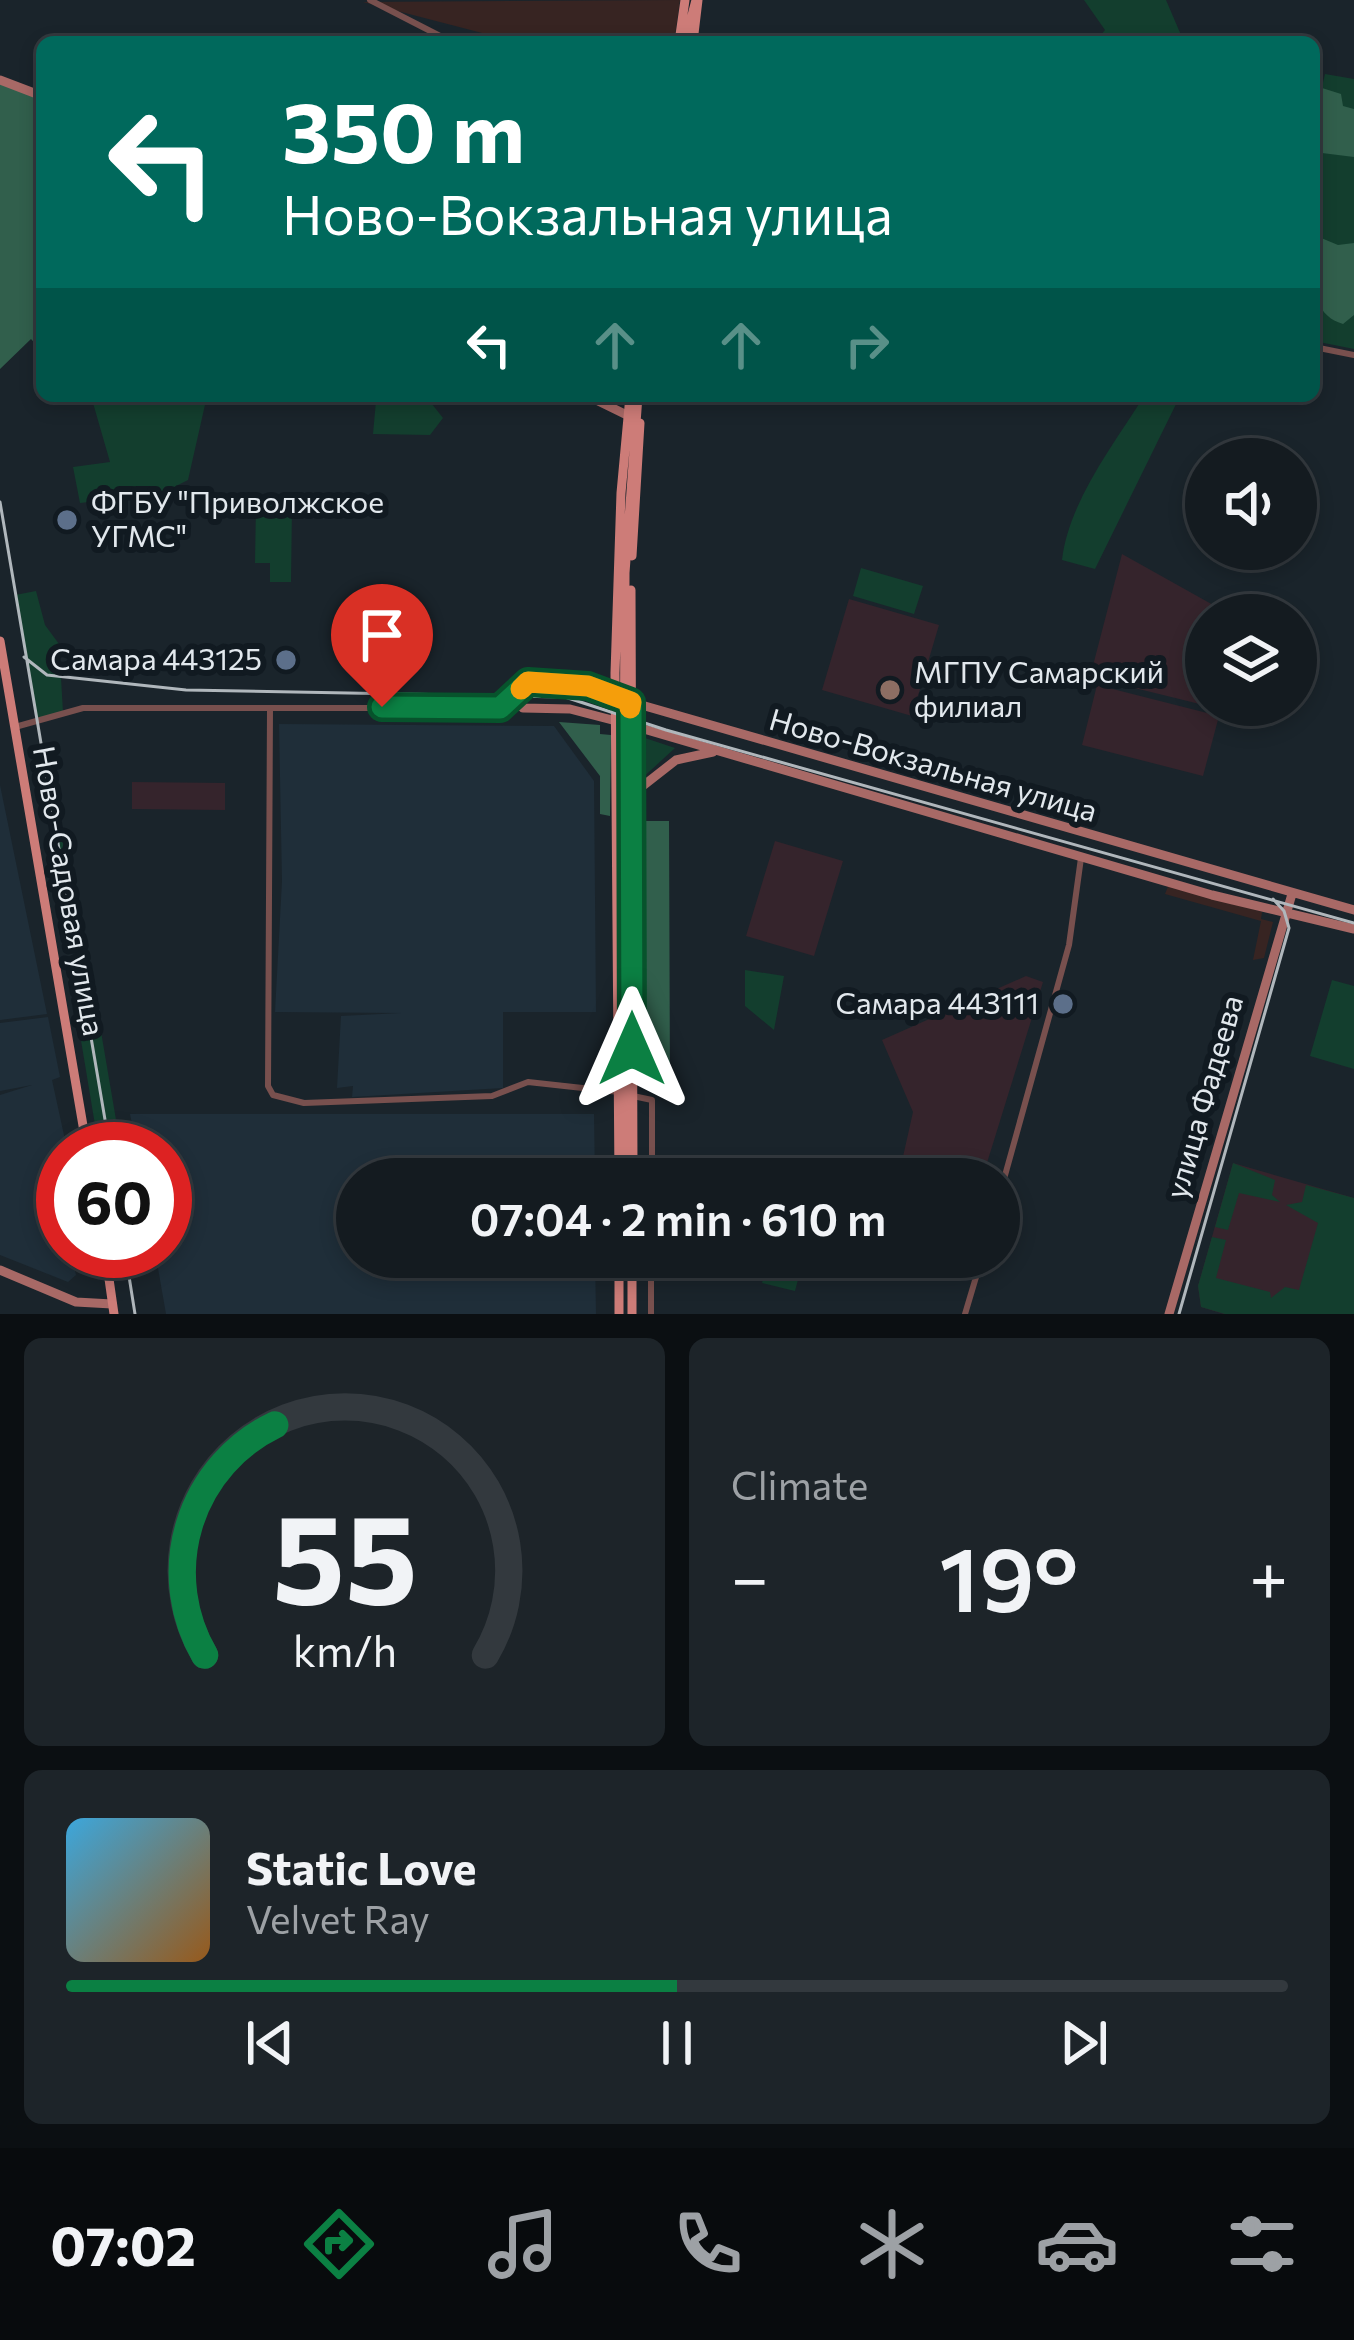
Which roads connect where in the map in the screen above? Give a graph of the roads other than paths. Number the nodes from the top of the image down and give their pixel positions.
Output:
1 (370, 0) edge
2 (691, 2) edge
3 (438, 36) edge
4 (687, 36) edge
5 (0, 80) edge
6 (36, 94) edge
7 (1320, 348) edge
8 (1354, 355) edge
9 (600, 402) edge
10 (636, 402) edge
11 (638, 402) edge
12 (631, 417) junction
13 (0, 647) edge
14 (520, 689) junction
15 (623, 699) junction
16 (500, 708) junction
17 (523, 708) junction
18 (270, 710) junction
19 (623, 723) junction
20 (15, 727) junction
21 (721, 751) junction
22 (627, 799) junction
23 (1082, 854) junction
24 (1292, 894) junction
25 (1354, 910) edge
26 (1283, 914) junction
27 (1354, 928) edge
28 (626, 1094) junction
29 (82, 1122) edge
30 (626, 1158) edge
31 (652, 1158) edge
32 (1010, 1158) edge
33 (0, 1270) edge
34 (109, 1278) edge
35 (626, 1278) edge
36 (651, 1278) edge
37 (976, 1278) edge
38 (113, 1309) edge
39 (626, 1314) edge
40 (651, 1314) edge
41 (965, 1314) edge
42 (1169, 1314) edge

1 - 3 street
2 - 4 main road
5 - 6 main road
7 - 8 street
9 - 12 main road
10 - 12 main road
11 - 15 main road
12 - 15 main road
13 - 20 main road, Ново-Садовая улица
14 - 15 main road, Ново-Вокзальная улица
14 - 16 main road
14 - 17 main road
15 - 19 main road
15 - 24 main road, Ново-Вокзальная улица
16 - 17 street, Ново-Вокзальная улица
16 - 18 street, Ново-Вокзальная улица
17 - 19 main road, Ново-Вокзальная улица
18 - 20 street, Ново-Вокзальная улица
18 - 28 street
19 - 21 main road, Ново-Вокзальная улица
19 - 22 main road
19 - 28 main road
20 - 29 main road, Ново-Садовая улица
21 - 22 main road
21 - 23 main road, Ново-Вокзальная улица
22 - 28 main road
23 - 26 main road, Ново-Вокзальная улица
23 - 32 street
24 - 25 main road, Ново-Вокзальная улица
24 - 26 main road, улица Фадеева
26 - 27 main road, Ново-Вокзальная улица
26 - 42 main road, улица Фадеева
28 - 30 main road
28 - 31 street
33 - 38 main road
34 - 38 main road
35 - 39 main road
36 - 40 street
37 - 41 street

